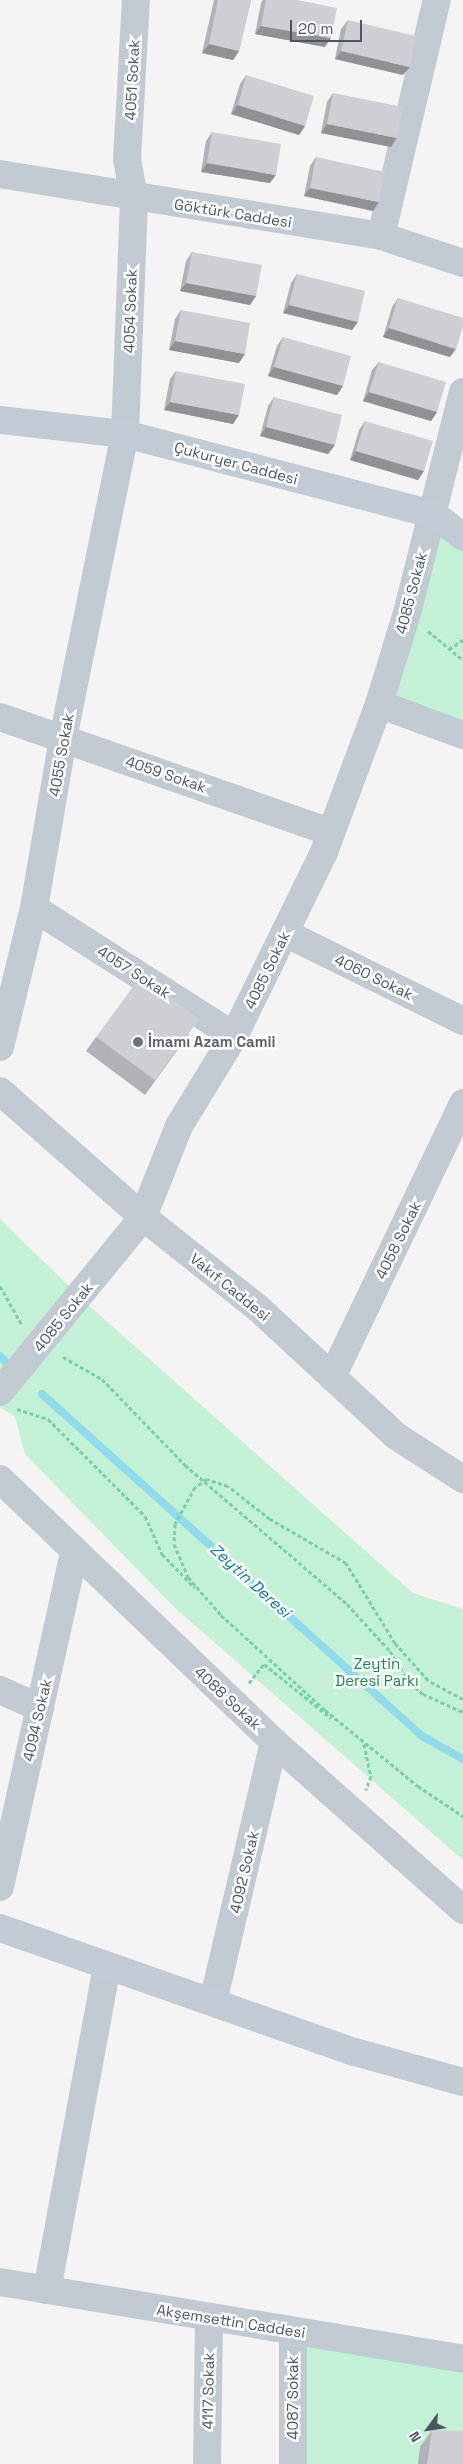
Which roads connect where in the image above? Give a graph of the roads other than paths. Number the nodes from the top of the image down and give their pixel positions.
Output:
1 (136, 0) edge
2 (437, 0) edge
3 (127, 160) joint
4 (0, 174) edge
5 (134, 198) junction
6 (381, 236) junction
7 (463, 263) edge
8 (463, 392) edge
9 (0, 420) edge
10 (125, 434) junction
11 (119, 462) joint
12 (435, 506) junction
13 (463, 537) edge
14 (379, 704) junction
15 (0, 717) edge
16 (463, 735) edge
17 (63, 738) junction
18 (331, 832) junction
19 (34, 908) junction
20 (285, 934) junction
21 (463, 1021) edge
22 (234, 1036) junction
23 (0, 1047) edge
24 (0, 1091) edge
25 (463, 1103) edge
26 (143, 1217) junction
27 (332, 1377) junction
28 (4, 1400) edge
29 (463, 1478) edge
30 (0, 1479) edge
31 (74, 1552) junction
32 (0, 1690) edge
33 (40, 1708) junction
34 (274, 1742) junction
35 (0, 1887) edge
36 (463, 1910) edge
37 (0, 1928) edge
38 (107, 1965) junction
39 (213, 2002) junction
40 (463, 2082) edge
41 (0, 2282) edge
42 (47, 2290) junction
43 (209, 2317) junction
44 (293, 2332) junction
45 (463, 2359) edge
46 (207, 2464) edge
47 (292, 2464) edge

1 - 3 street, 4051 Sokak
2 - 6 street
3 - 5 street, 4054 Sokak
4 - 5 street, Göktürk Caddesi
5 - 6 street, Göktürk Caddesi
5 - 10 street, 4054 Sokak
6 - 7 street, Göktürk Caddesi
8 - 12 street, 4085 Sokak
9 - 10 street, Çukuryer Caddesi
10 - 11 street, 4054 Sokak
10 - 12 street, Çukuryer Caddesi
11 - 17 street, 4055 Sokak
12 - 13 street, Çukuryer Caddesi
12 - 14 street, 4085 Sokak
14 - 16 street
14 - 18 street, 4085 Sokak
15 - 17 street, 4059 Sokak
17 - 18 street, 4059 Sokak
17 - 19 street, 4055 Sokak
18 - 20 street, 4085 Sokak
19 - 22 street, 4057 Sokak
19 - 23 street, 4055 Sokak
20 - 21 street, 4060 Sokak
20 - 22 street, 4085 Sokak
22 - 26 street, 4085 Sokak
24 - 26 street, Vakıf Caddesi
25 - 27 street, 4058 Sokak
26 - 27 street, Vakıf Caddesi
26 - 28 street, 4085 Sokak
27 - 29 street, Vakıf Caddesi
30 - 31 street, 4088 Sokak
31 - 33 street, 4094 Sokak
31 - 34 street, 4088 Sokak
32 - 33 street
33 - 35 street, 4094 Sokak
34 - 36 street, 4088 Sokak
34 - 39 street, 4092 Sokak
37 - 38 street
38 - 39 street
38 - 42 street
39 - 40 street
41 - 42 street, Akşemsettin Caddesi
42 - 43 street, Akşemsettin Caddesi
43 - 44 street, Akşemsettin Caddesi
43 - 46 street, 4117 Sokak
44 - 45 street, Akşemsettin Caddesi
44 - 47 street, 4087 Sokak

